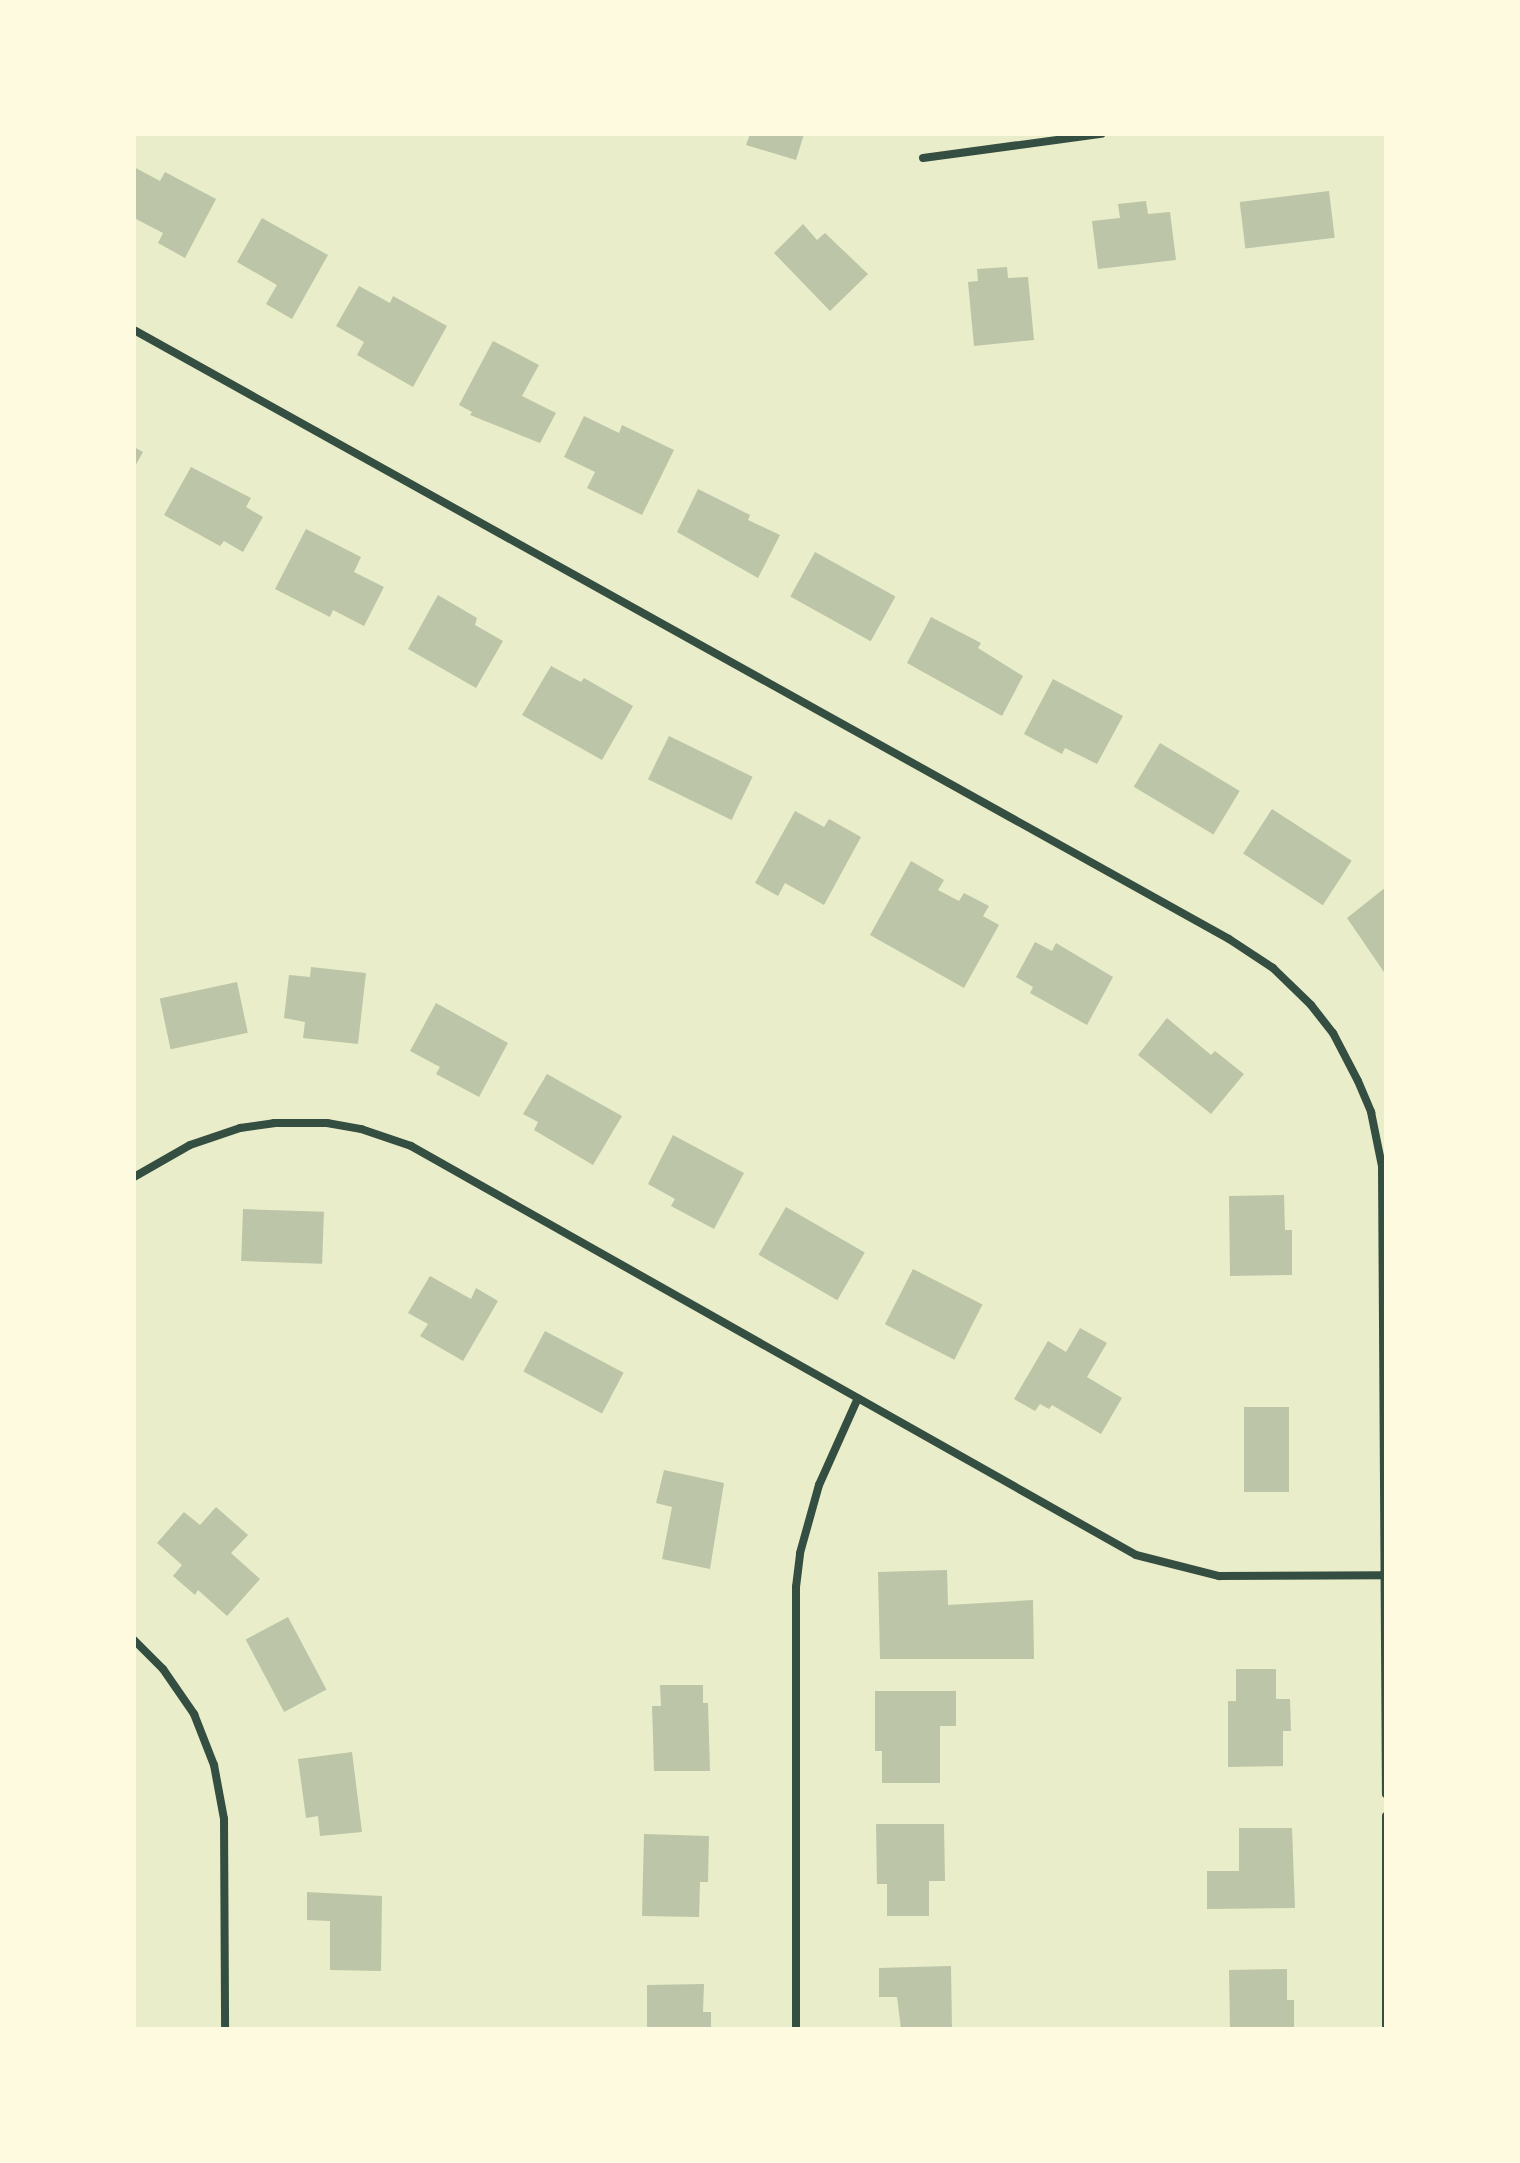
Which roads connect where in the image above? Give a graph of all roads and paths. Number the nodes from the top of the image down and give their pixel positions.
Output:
1 (1101, 134) edge
2 (923, 158) dead end
3 (134, 330) edge
4 (134, 1177) edge
5 (858, 1398) junction
6 (1386, 1575) edge
7 (134, 1640) edge
8 (1386, 1794) edge
9 (1386, 1816) edge
10 (225, 2029) edge
11 (796, 2029) edge
12 (1386, 2029) edge

1 - 2 street
3 - 6 street
4 - 5 street
5 - 6 street
5 - 11 street
6 - 8 street
7 - 10 street
9 - 12 street

